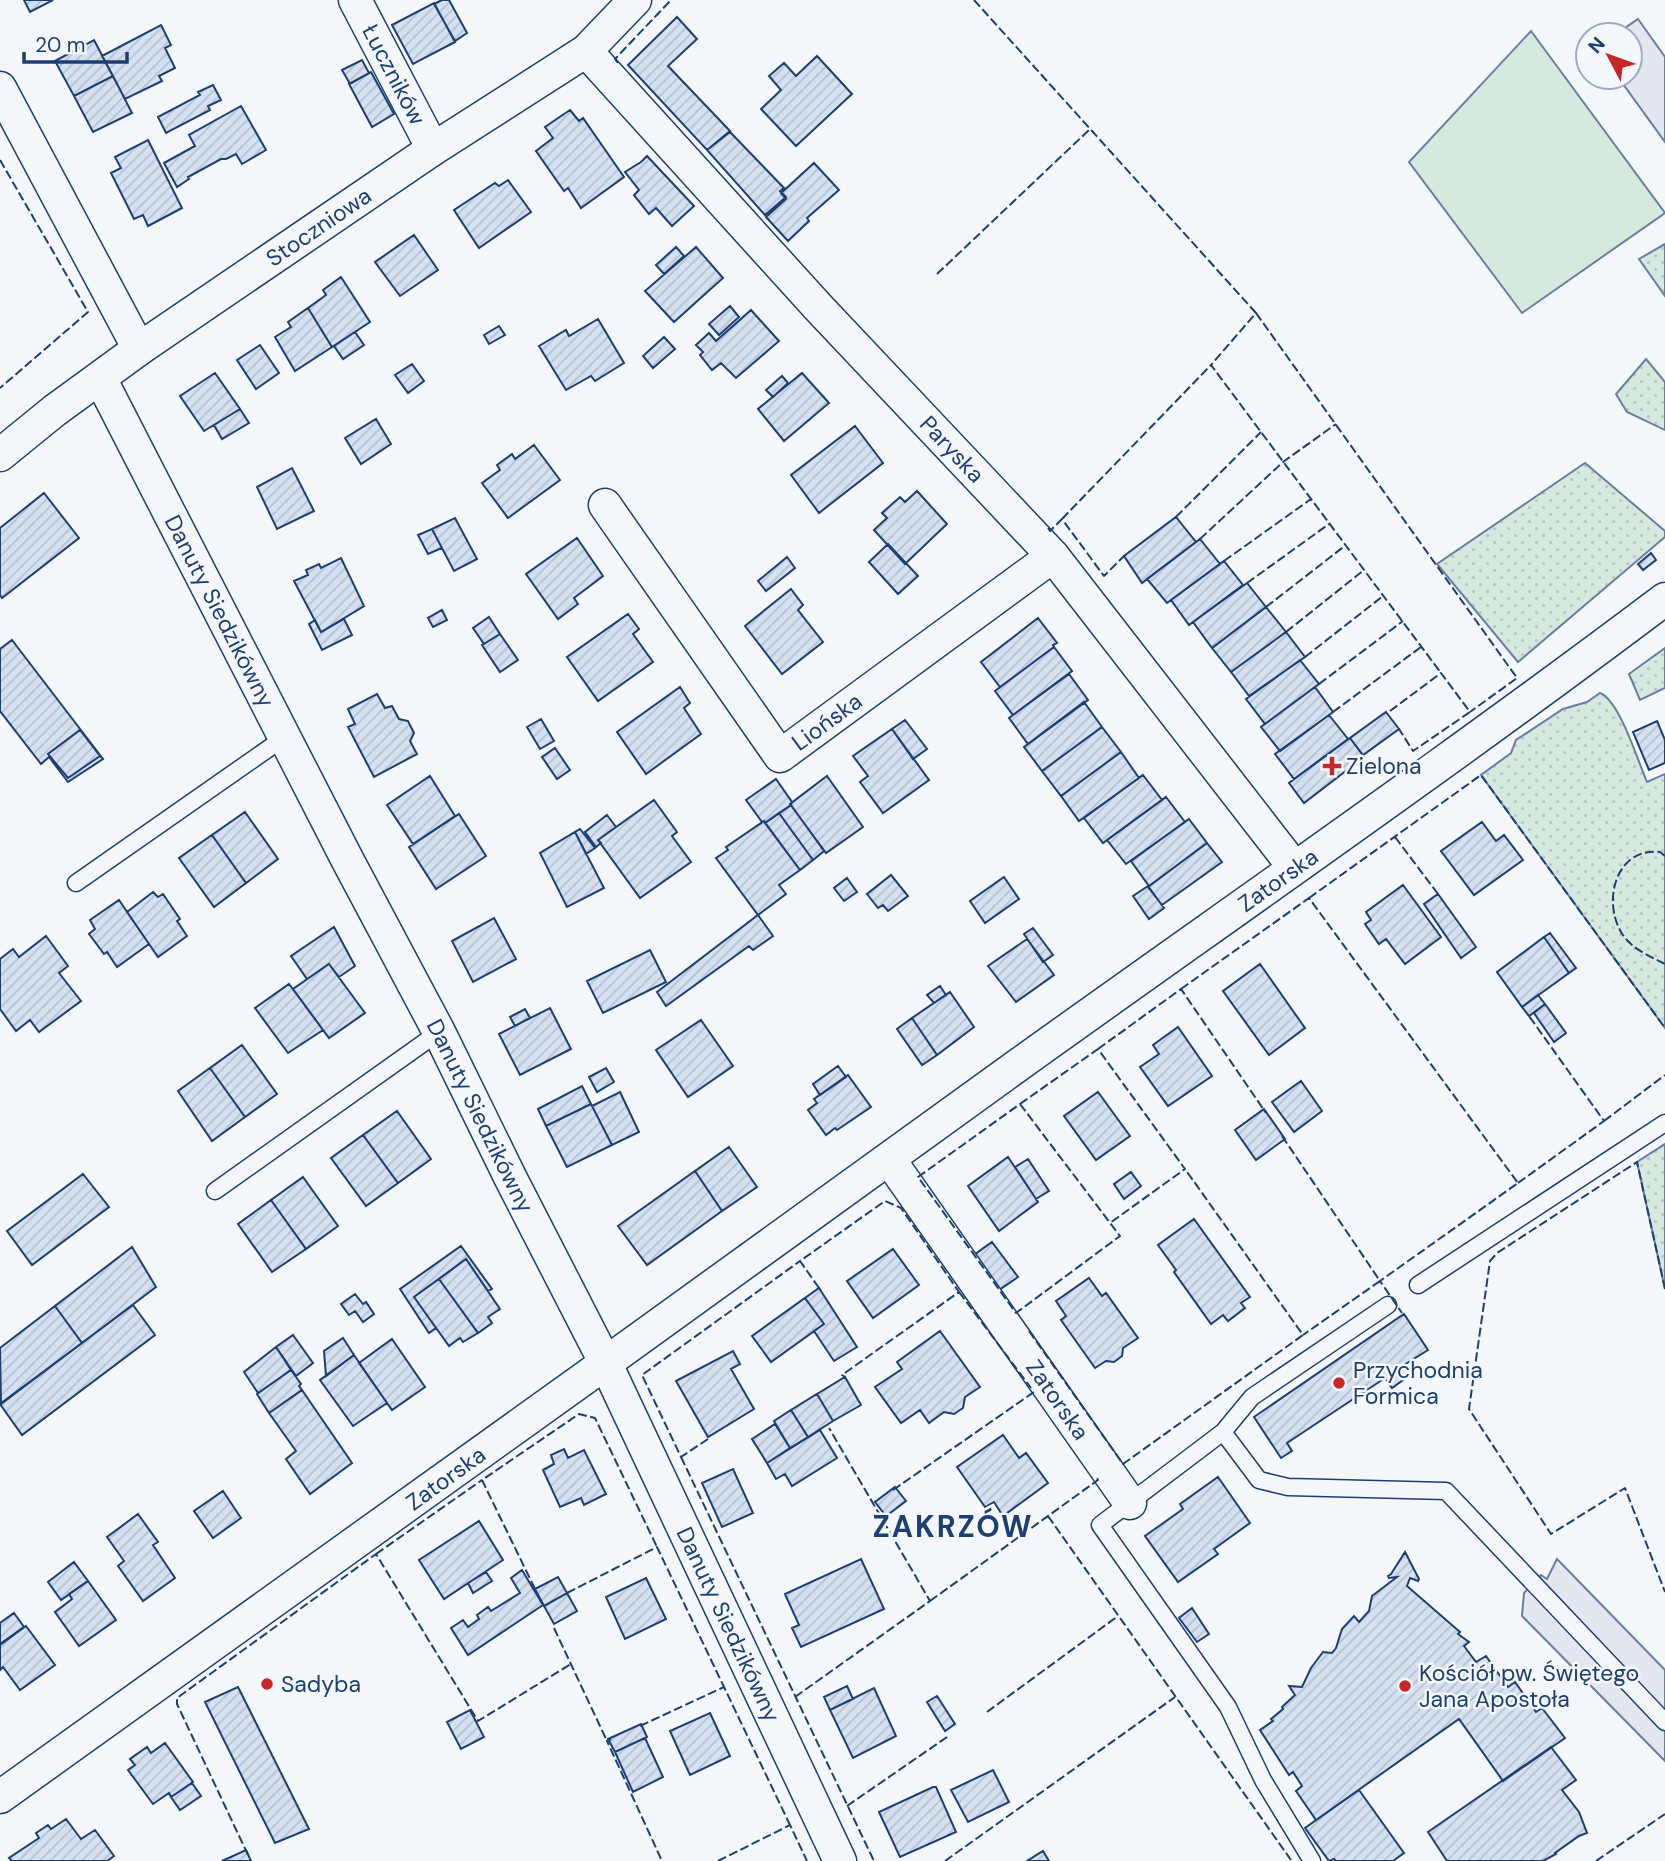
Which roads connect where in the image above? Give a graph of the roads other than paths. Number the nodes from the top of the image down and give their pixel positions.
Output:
1 (355, 0) edge
2 (635, 0) edge
3 (586, 51) junction
4 (0, 88) edge
5 (433, 149) junction
6 (139, 349) junction
7 (100, 378) junction
8 (0, 455) edge
9 (606, 505) dead end
10 (1053, 556) junction
11 (1665, 599) edge
12 (285, 737) junction
13 (1294, 867) junction
14 (76, 883) dead end
15 (439, 1032) junction
16 (1665, 1123) edge
17 (889, 1158) junction
18 (215, 1191) dead end
19 (1418, 1285) dead end
20 (1388, 1305) dead end
21 (606, 1364) junction
22 (1223, 1432) junction
23 (1130, 1503) junction
24 (1665, 1723) edge
25 (0, 1797) edge
26 (841, 1861) edge
27 (1312, 1861) edge

1 - 5 street, Łuczników
2 - 3 street, Stoczniowa
3 - 5 street, Stoczniowa
3 - 10 street, Paryska
4 - 6 street
5 - 6 street, Stoczniowa
6 - 7 street, Stoczniowa
7 - 8 street, Stoczniowa
7 - 12 street, Danuty Siedzikówny
9 - 10 street, Liońska
10 - 13 street, Paryska
11 - 13 street, Zatorska
12 - 14 lane
12 - 15 street, Danuty Siedzikówny
13 - 17 street, Zatorska
15 - 18 lane
15 - 21 street, Danuty Siedzikówny
16 - 19 lane
17 - 21 street, Zatorska
17 - 23 street, Zatorska
20 - 22 lane
21 - 25 street, Zatorska
21 - 26 street, Danuty Siedzikówny
22 - 23 lane
22 - 24 lane
23 - 27 lane

